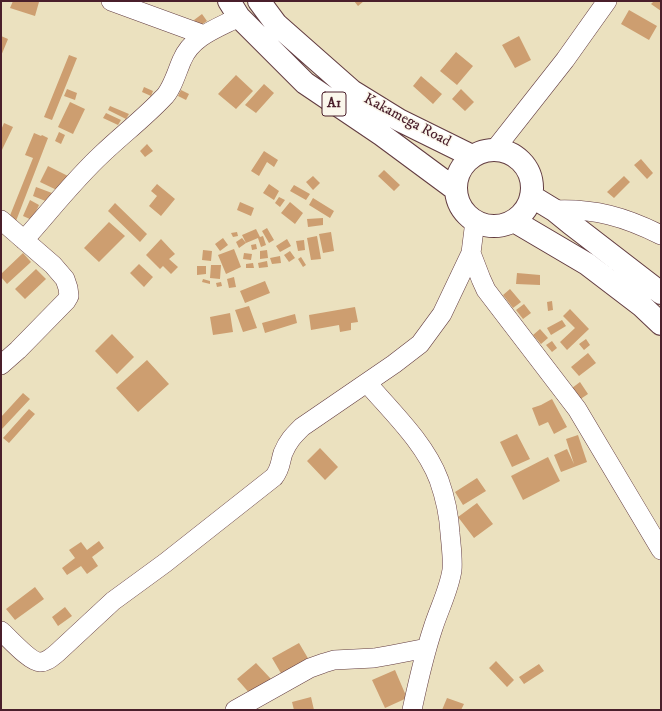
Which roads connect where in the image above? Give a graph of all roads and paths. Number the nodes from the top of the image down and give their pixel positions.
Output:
1 (111, 1) edge
2 (259, 1) edge
3 (607, 1) edge
4 (234, 9) edge
5 (204, 35) junction
6 (495, 149) junction
7 (472, 156) junction
8 (455, 189) junction
9 (531, 196) junction
10 (554, 210) junction
11 (1, 220) edge
12 (514, 220) junction
13 (475, 221) junction
14 (661, 235) edge
15 (24, 240) junction
16 (471, 253) junction
17 (661, 293) edge
18 (661, 324) edge
19 (1, 365) edge
20 (367, 383) junction
21 (661, 550) edge
22 (1, 631) edge
23 (426, 648) junction
24 (235, 710) edge
25 (412, 710) edge

1 - 5 street
2 - 7 highway, Kakamega Road / A1
3 - 6 street
4 - 5 street
4 - 8 highway, A1
5 - 15 street
6 - 7 highway
6 - 9 highway
7 - 8 highway
8 - 13 highway
9 - 10 highway
9 - 12 highway
10 - 14 street
10 - 17 highway
11 - 15 street
12 - 13 highway
12 - 18 highway
13 - 16 street
15 - 19 street
16 - 20 street
16 - 21 street
20 - 22 street
20 - 23 street
23 - 24 street
23 - 25 street

